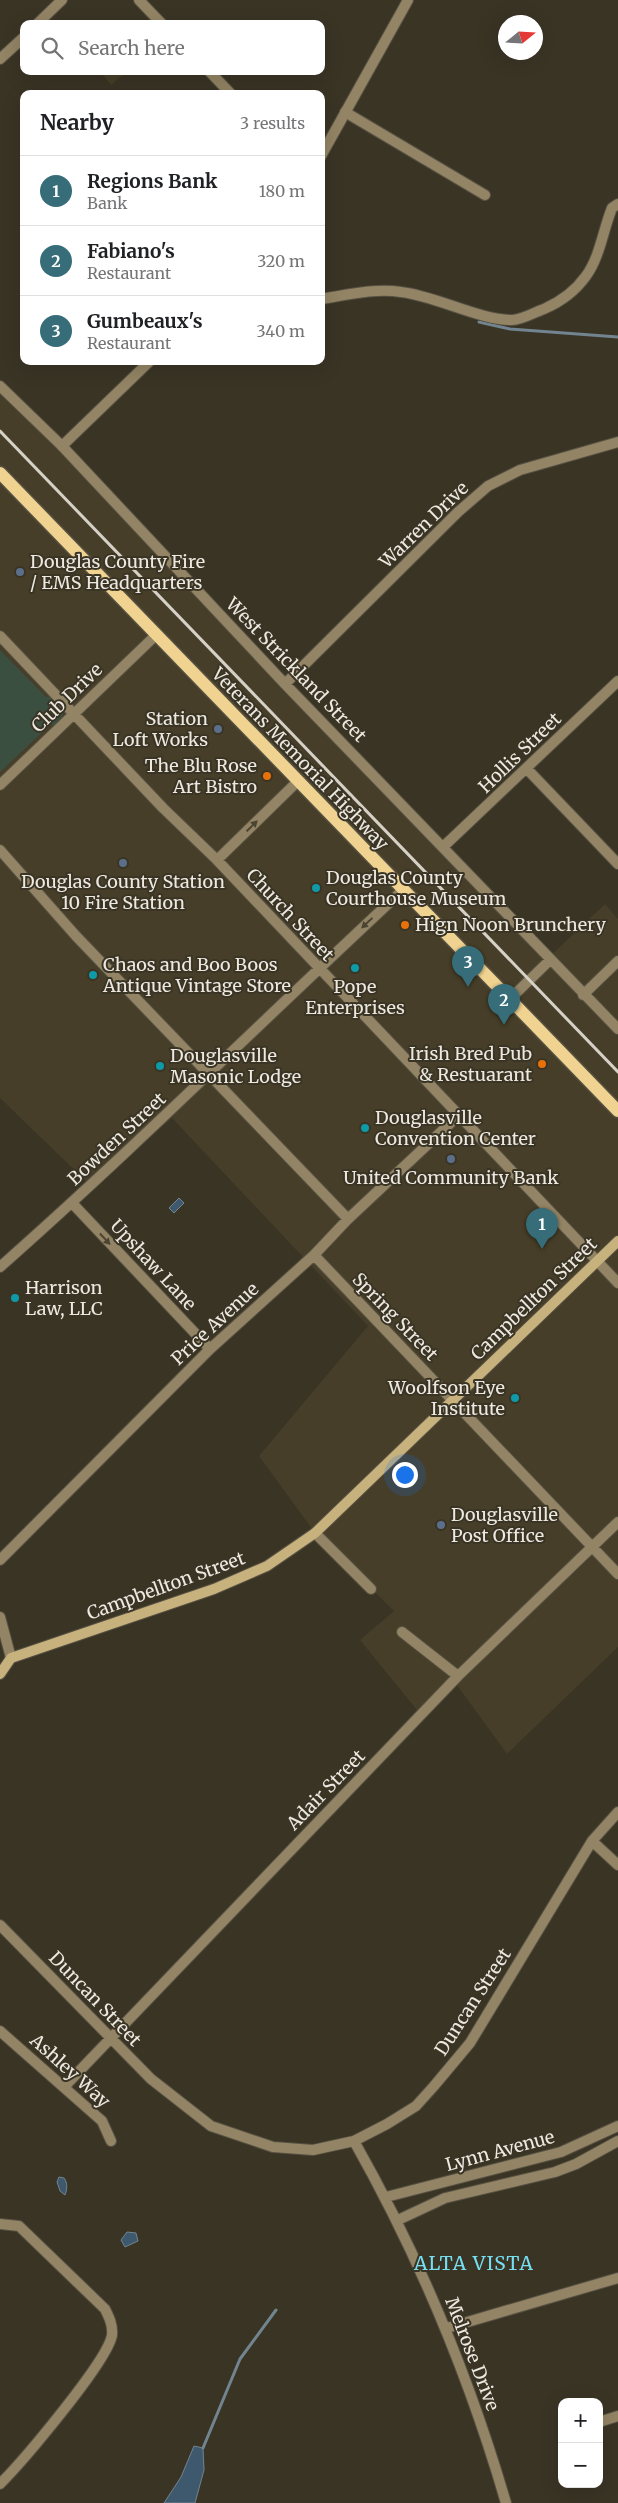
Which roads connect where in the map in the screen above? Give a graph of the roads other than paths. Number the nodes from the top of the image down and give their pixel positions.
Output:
1 (62, 0) edge
2 (139, 0) edge
3 (408, 0) edge
4 (41, 20) edge
5 (158, 20) edge
6 (20, 41) edge
7 (0, 59) edge
8 (213, 75) edge
9 (227, 90) edge
10 (345, 112) junction
11 (325, 149) edge
12 (485, 195) dead end
13 (618, 204) edge
14 (325, 298) edge
15 (146, 365) edge
16 (0, 386) edge
17 (618, 442) edge
18 (62, 446) junction
19 (0, 473) edge
20 (156, 635) junction
21 (0, 636) edge
22 (618, 681) edge
23 (285, 684) junction
24 (74, 713) junction
25 (527, 769) junction
26 (298, 781) junction
27 (0, 785) edge
28 (443, 848) junction
29 (0, 850) edge
30 (216, 860) junction
31 (618, 864) edge
32 (403, 890) junction
33 (550, 960) junction
34 (618, 961) edge
35 (317, 968) junction
36 (583, 995) junction
37 (509, 1000) junction
38 (618, 1029) edge
39 (210, 1075) junction
40 (618, 1111) edge
41 (458, 1116) junction
42 (72, 1203) junction
43 (348, 1218) junction
44 (618, 1241) edge
45 (314, 1255) junction
46 (596, 1262) junction
47 (0, 1267) edge
48 (618, 1283) edge
49 (210, 1349) junction
50 (452, 1400) junction
51 (618, 1522) edge
52 (315, 1533) junction
53 (592, 1547) junction
54 (0, 1560) edge
55 (618, 1574) edge
56 (371, 1589) dead end
57 (0, 1617) edge
58 (402, 1632) dead end
59 (11, 1658) junction
60 (0, 1674) edge
61 (458, 1676) junction
62 (618, 1812) edge
63 (592, 1841) junction
64 (618, 1864) edge
65 (0, 1925) edge
66 (0, 2031) edge
67 (110, 2037) junction
68 (64, 2087) junction
69 (618, 2126) edge
70 (110, 2141) dead end
71 (354, 2141) junction
72 (618, 2141) edge
73 (386, 2197) junction
74 (398, 2220) junction
75 (0, 2224) edge
76 (618, 2278) edge
77 (447, 2328) junction
78 (618, 2416) edge
79 (603, 2421) edge
80 (0, 2484) edge
81 (506, 2503) edge

1 - 4 street
2 - 5 street
3 - 10 street
6 - 7 street
8 - 9 street
10 - 11 street
10 - 12 street
13 - 14 street
15 - 18 street
16 - 18 street, West Strickland Street
17 - 23 street, Warren Drive
18 - 23 street, West Strickland Street
19 - 20 main road, Veterans Memorial Highway
20 - 24 street, Club Drive
20 - 26 main road, Veterans Memorial Highway
21 - 24 street, Church Street
22 - 25 street, Hollis Street
23 - 28 street, West Strickland Street
24 - 27 street, Club Drive
24 - 30 street, Church Street
25 - 28 street, Hollis Street
25 - 31 street
30 -> 26 street
26 - 32 main road, Veterans Memorial Highway
28 - 33 street, West Strickland Street
29 - 39 street
30 - 35 street, Church Street
32 -> 35 street, Bowden Street
32 - 37 main road, Veterans Memorial Highway
33 - 36 street, West Strickland Street
33 - 37 street
34 - 36 street
35 - 39 street, Bowden Street
35 - 41 street, Church Street
36 - 38 street, West Strickland Street
37 - 40 main road, Veterans Memorial Highway
39 - 42 street, Bowden Street
39 - 43 street
41 - 43 street, Price Avenue
41 - 46 street, Church Street
42 - 47 street, Bowden Street
42 -> 49 street, Upshaw Lane
43 - 45 street, Price Avenue
44 - 46 main road, Campbellton Street
45 - 49 street, Price Avenue
45 - 50 street, Spring Street
46 - 48 street, Church Street
46 - 50 main road, Campbellton Street
49 - 54 street, Price Avenue
50 - 52 main road, Campbellton Street
50 - 53 street, Spring Street
51 - 53 street, Adair Street
52 - 56 street
52 - 59 main road, Campbellton Street
53 - 55 street, Spring Street
53 - 61 street, Adair Street
57 - 59 street
58 - 61 street
59 - 60 main road
61 - 67 street, Adair Street
62 - 63 street, Duncan Street
63 - 64 street
63 - 71 street, Duncan Street
65 - 67 street, Duncan Street
66 - 68 street, Ashley Way
67 - 68 street, Adair Street
67 - 71 street, Duncan Street
68 - 70 street, Ashley Way
69 - 73 street, Lynn Avenue
71 - 73 street, Melrose Drive
72 - 74 street
73 - 74 street, Melrose Drive
74 - 77 street, Melrose Drive
75 - 80 street
76 - 77 street
77 - 81 street, Melrose Drive
78 - 79 street

